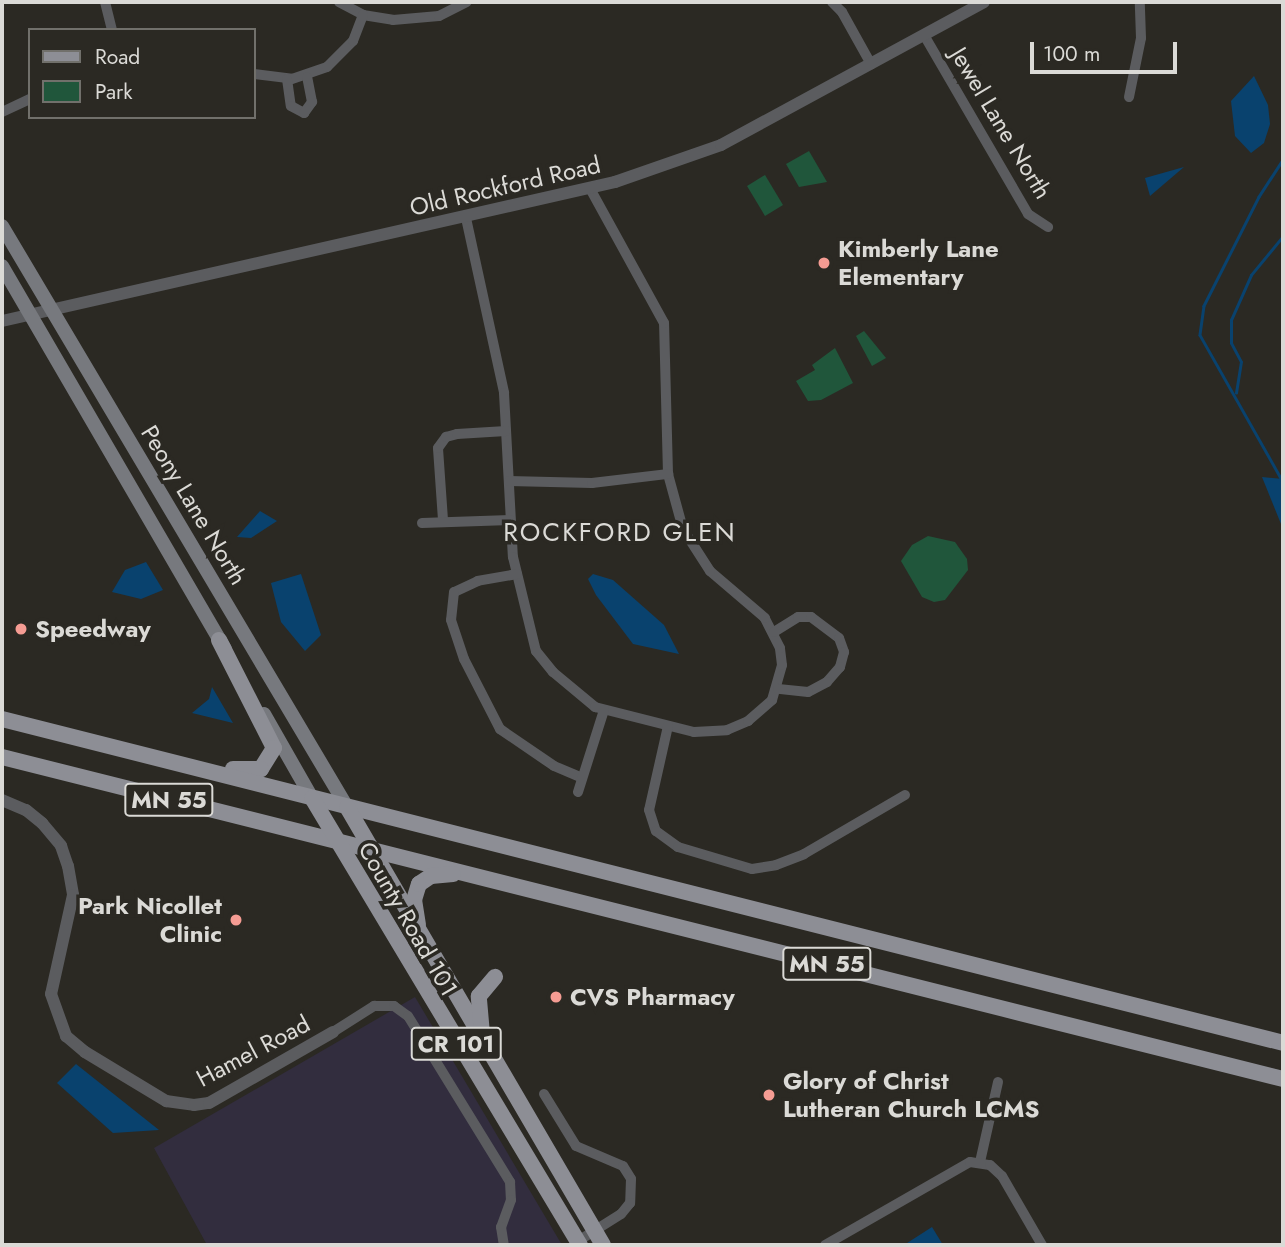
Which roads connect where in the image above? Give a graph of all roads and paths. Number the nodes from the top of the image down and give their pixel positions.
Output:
1 (105, 2) edge
2 (339, 2) edge
3 (467, 2) edge
4 (832, 2) edge
5 (984, 2) edge
6 (1140, 2) edge
7 (363, 15) junction
8 (112, 28) edge
9 (924, 36) junction
10 (872, 64) junction
11 (256, 74) edge
12 (307, 77) junction
13 (287, 79) junction
14 (1129, 97) dead end
15 (28, 100) edge
16 (2, 112) edge
17 (591, 190) junction
18 (466, 218) junction
19 (2, 226) edge
20 (1048, 227) dead end
21 (2, 266) edge
22 (52, 310) junction
23 (31, 315) junction
24 (2, 321) edge
25 (506, 431) junction
26 (668, 474) junction
27 (509, 481) junction
28 (443, 520) junction
29 (510, 520) junction
30 (422, 523) dead end
31 (517, 574) junction
32 (774, 632) junction
33 (219, 640) junction
34 (778, 689) junction
35 (604, 710) junction
36 (2, 719) edge
37 (668, 726) junction
38 (122, 750) junction
39 (2, 757) edge
40 (582, 778) junction
41 (578, 792) dead end
42 (905, 794) dead end
43 (312, 798) junction
44 (2, 800) edge
45 (347, 807) junction
46 (336, 841) junction
47 (370, 849) junction
48 (464, 872) junction
49 (419, 934) junction
50 (495, 977) dead end
51 (333, 1032) joint
52 (482, 1040) junction
53 (1283, 1043) edge
54 (1283, 1079) edge
55 (998, 1082) dead end
56 (544, 1094) dead end
57 (981, 1162) junction
58 (599, 1238) edge
59 (576, 1244) edge
60 (504, 1245) edge
61 (825, 1245) edge
62 (1042, 1245) edge

1 - 8 street
2 - 7 street
3 - 7 street
4 - 10 street
5 - 9 street, Old Rockford Road
6 - 14 street
7 - 12 street
9 - 10 street, Old Rockford Road
9 - 20 street, Jewel Lane North
10 - 17 street, Old Rockford Road
11 - 13 street
12 - 13 street
12 - 13 street
15 - 16 street
17 - 18 street, Old Rockford Road
17 - 26 street
18 - 22 street, Old Rockford Road
18 - 25 street
19 - 22 main road, Peony Lane North
21 - 23 main road, Peony Lane North
22 - 23 street, Old Rockford Road
22 - 45 main road, Peony Lane North
23 - 24 street, Old Rockford Road
23 - 33 main road, Peony Lane North
25 - 27 street
25 - 28 street
26 - 27 street
26 - 32 street
27 - 29 street
28 - 29 street
28 - 30 street
29 - 31 street
31 - 35 street
31 - 40 street
32 - 34 street
32 - 34 street
33 - 38 main road
33 - 43 main road, Peony Lane North
34 - 37 street
35 - 37 street
35 - 40 street
36 - 38 main road, MN 55
37 - 42 street
38 - 43 main road, MN 55
39 - 46 main road, MN 55
40 - 41 street
43 - 45 main road, MN 55
43 - 46 main road, County Road 101 / CR 101
44 - 51 street, Hamel Road
45 - 47 main road, County Road 101 / CR 101
45 - 53 main road, MN 55
46 - 47 main road, MN 55
46 - 59 main road, County Road 101 / CR 101
47 - 48 main road, MN 55
47 - 49 main road, County Road 101 / CR 101
48 - 49 main road
48 - 54 main road, MN 55
49 - 52 main road, County Road 101 / CR 101
50 - 52 main road
51 - 60 street, County Road 101
52 - 58 main road, County Road 101 / CR 101
55 - 57 street
56 - 58 street, County Road 101
57 - 61 street
57 - 62 street
58 - 59 street, County Road 101

